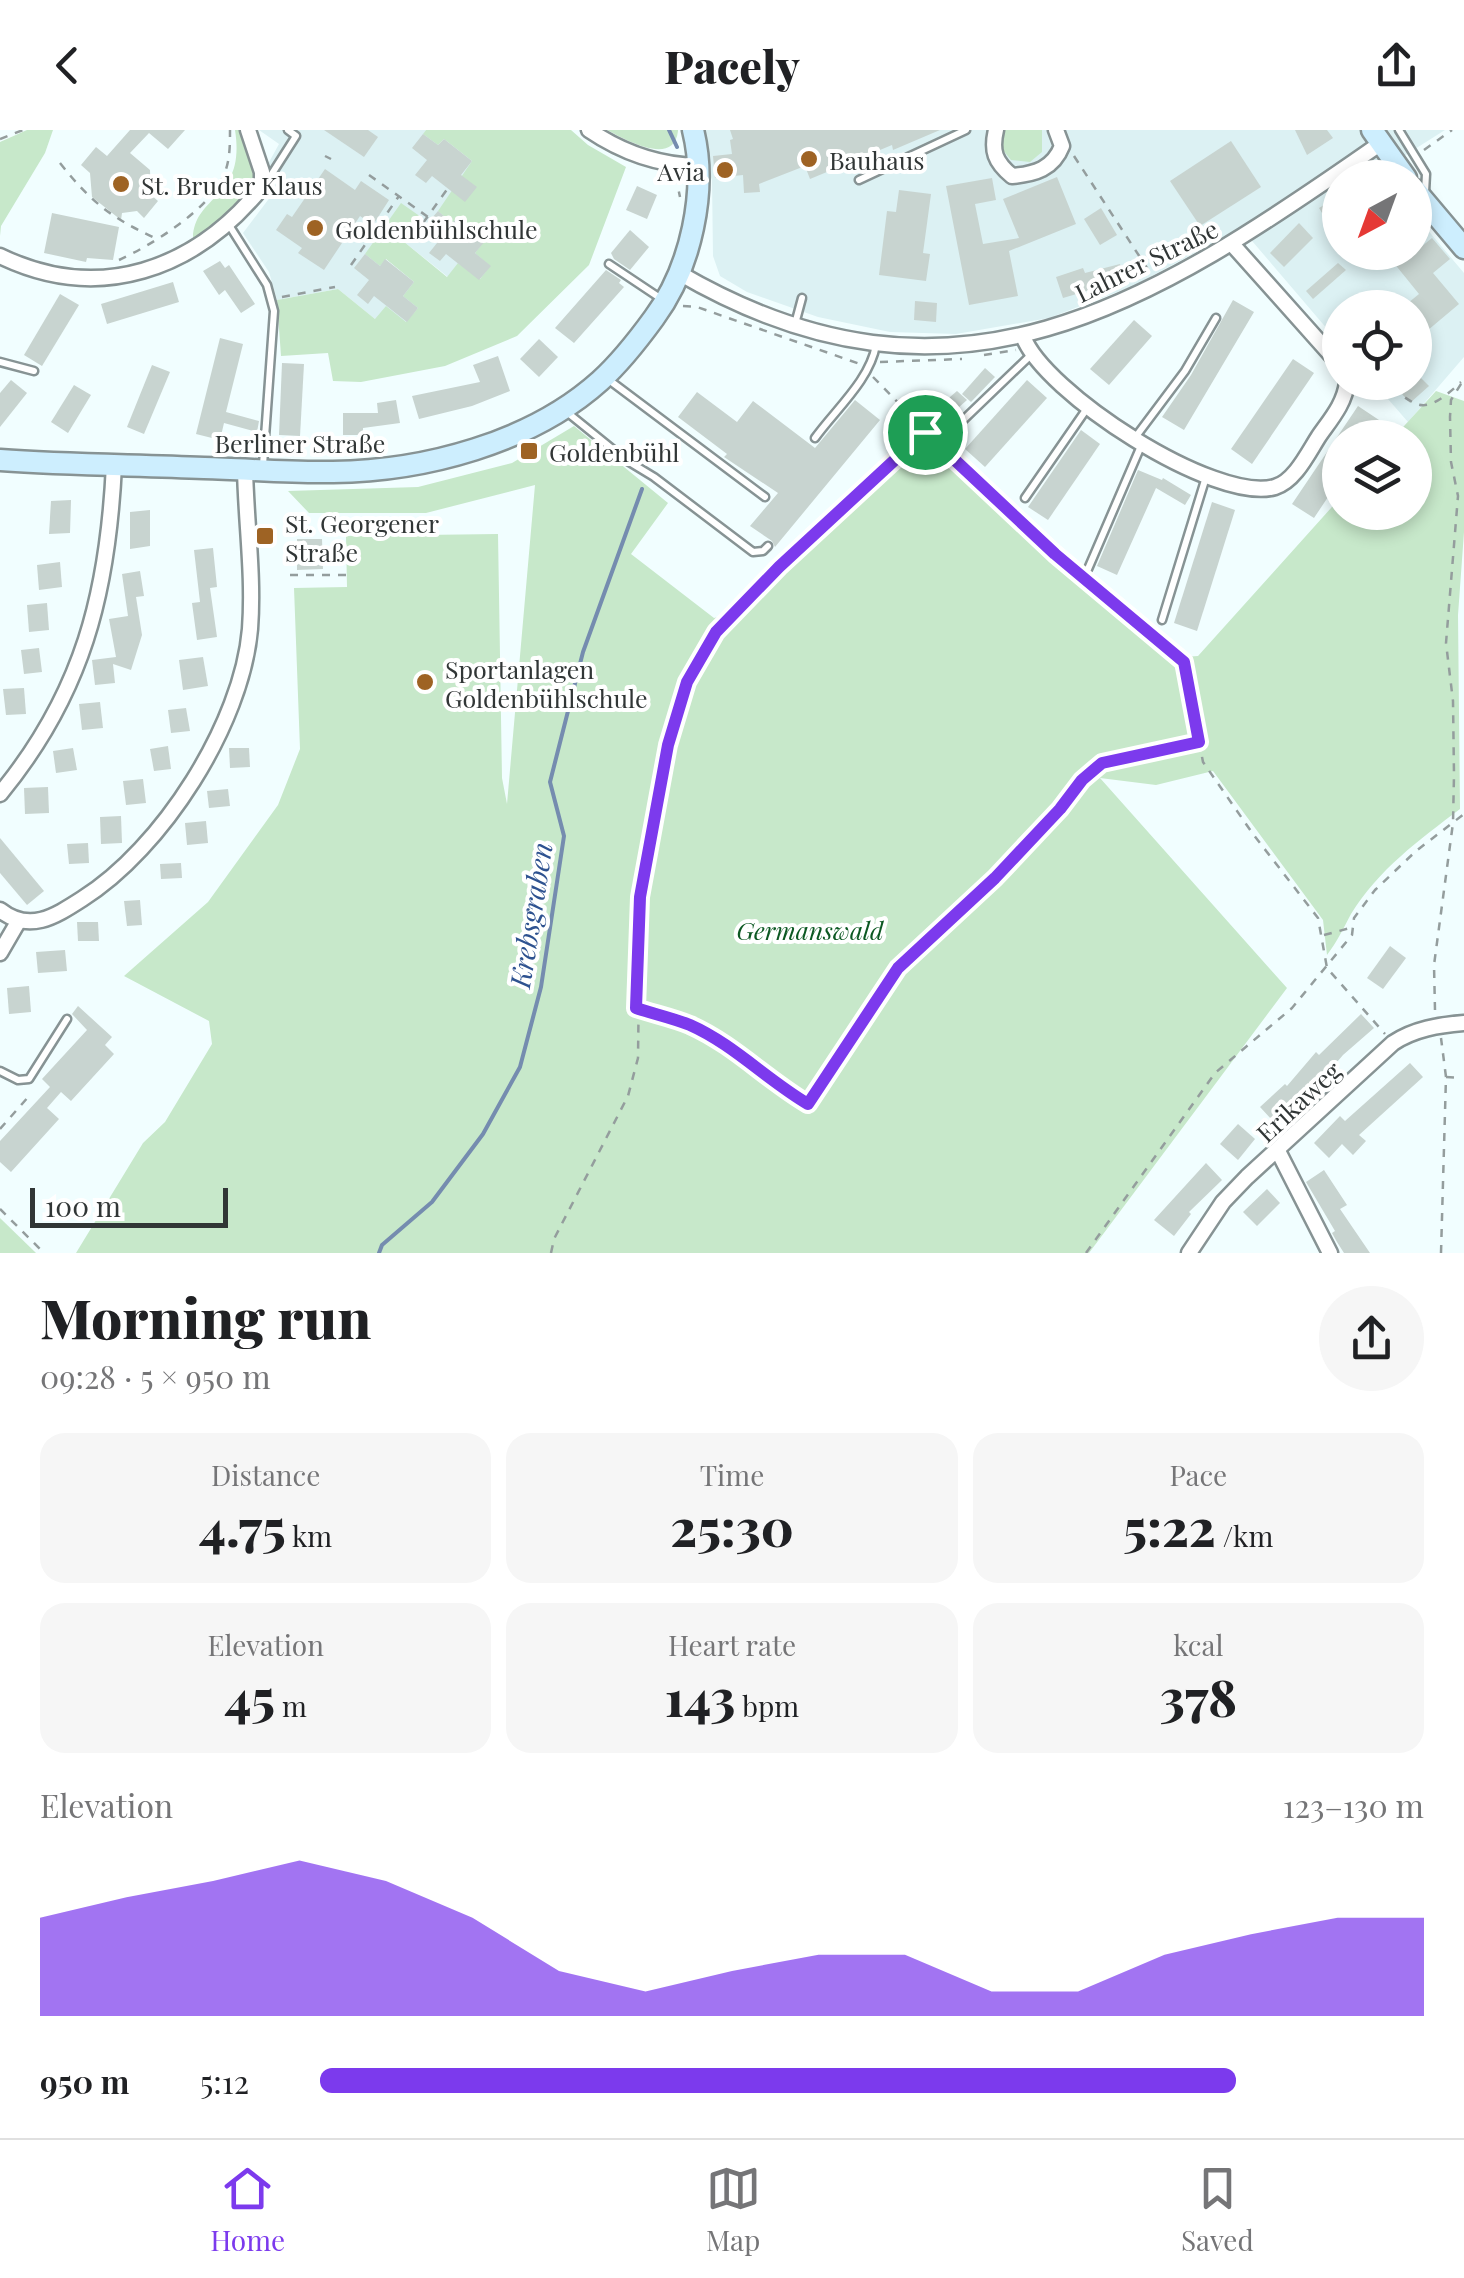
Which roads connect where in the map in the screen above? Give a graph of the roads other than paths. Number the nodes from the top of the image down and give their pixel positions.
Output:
1 (248, 130) edge
2 (288, 130) edge
3 (589, 130) edge
4 (692, 130) edge
5 (966, 130) edge
6 (996, 130) edge
7 (1400, 130) edge
8 (1059, 134) edge
9 (1376, 136) edge
10 (1393, 160) edge
11 (1418, 160) edge
12 (697, 166) junction
13 (858, 180) dead end
14 (262, 188) junction
15 (1432, 210) edge
16 (228, 224) junction
17 (1232, 244) junction
18 (1464, 248) edge
19 (0, 256) edge
20 (610, 264) dead end
21 (679, 273) junction
22 (802, 298) dead end
23 (671, 303) junction
24 (1216, 318) dead end
25 (795, 325) junction
26 (1023, 336) junction
27 (876, 344) junction
28 (1322, 345) edge
29 (1033, 354) junction
30 (0, 362) edge
31 (34, 371) dead end
32 (613, 383) dead end
33 (1342, 400) edge
34 (1088, 406) junction
35 (564, 408) junction
36 (957, 426) dead end
37 (814, 438) dead end
38 (1137, 442) junction
39 (0, 460) edge
40 (114, 464) junction
41 (253, 470) junction
42 (1206, 476) junction
43 (765, 497) dead end
44 (1026, 498) dead end
45 (768, 546) dead end
46 (1088, 568) dead end
47 (1162, 620) dead end
48 (0, 794) edge
49 (0, 910) edge
50 (18, 922) junction
51 (0, 953) edge
52 (68, 1019) dead end
53 (1464, 1023) edge
54 (0, 1070) edge
55 (1278, 1151) junction
56 (1189, 1253) edge
57 (1330, 1253) edge

1 - 14 street
2 - 14 lane
3 - 12 street
4 - 12 street, Berliner Straße
5 - 13 lane
6 - 8 street
7 - 11 lane
9 - 10 street
9 - 17 street, Lahrer Straße
12 - 21 street, Berliner Straße
14 - 16 street
15 - 18 street
16 - 19 street
16 - 41 lane
17 - 26 street, Lahrer Straße
17 - 28 street
20 - 23 lane
21 - 23 street, Berliner Straße
21 - 25 street, Lahrer Straße
22 - 25 lane
23 - 35 street, Berliner Straße
24 - 38 lane
25 - 27 street, Lahrer Straße
26 - 27 street, Lahrer Straße
26 - 29 street
27 - 37 lane
29 - 34 street
29 - 36 lane
30 - 31 lane
32 - 43 lane
33 - 42 street
34 - 38 street
34 - 44 lane
35 - 41 street, Berliner Straße
35 - 45 lane
38 - 42 street
38 - 46 lane
39 - 40 street, Berliner Straße
40 - 41 street, Berliner Straße
40 - 48 street
41 - 50 street
42 - 47 lane
49 - 50 street
50 - 51 street
52 - 54 lane
53 - 55 street, Erikaweg
55 - 56 street, Erikaweg
55 - 57 street

